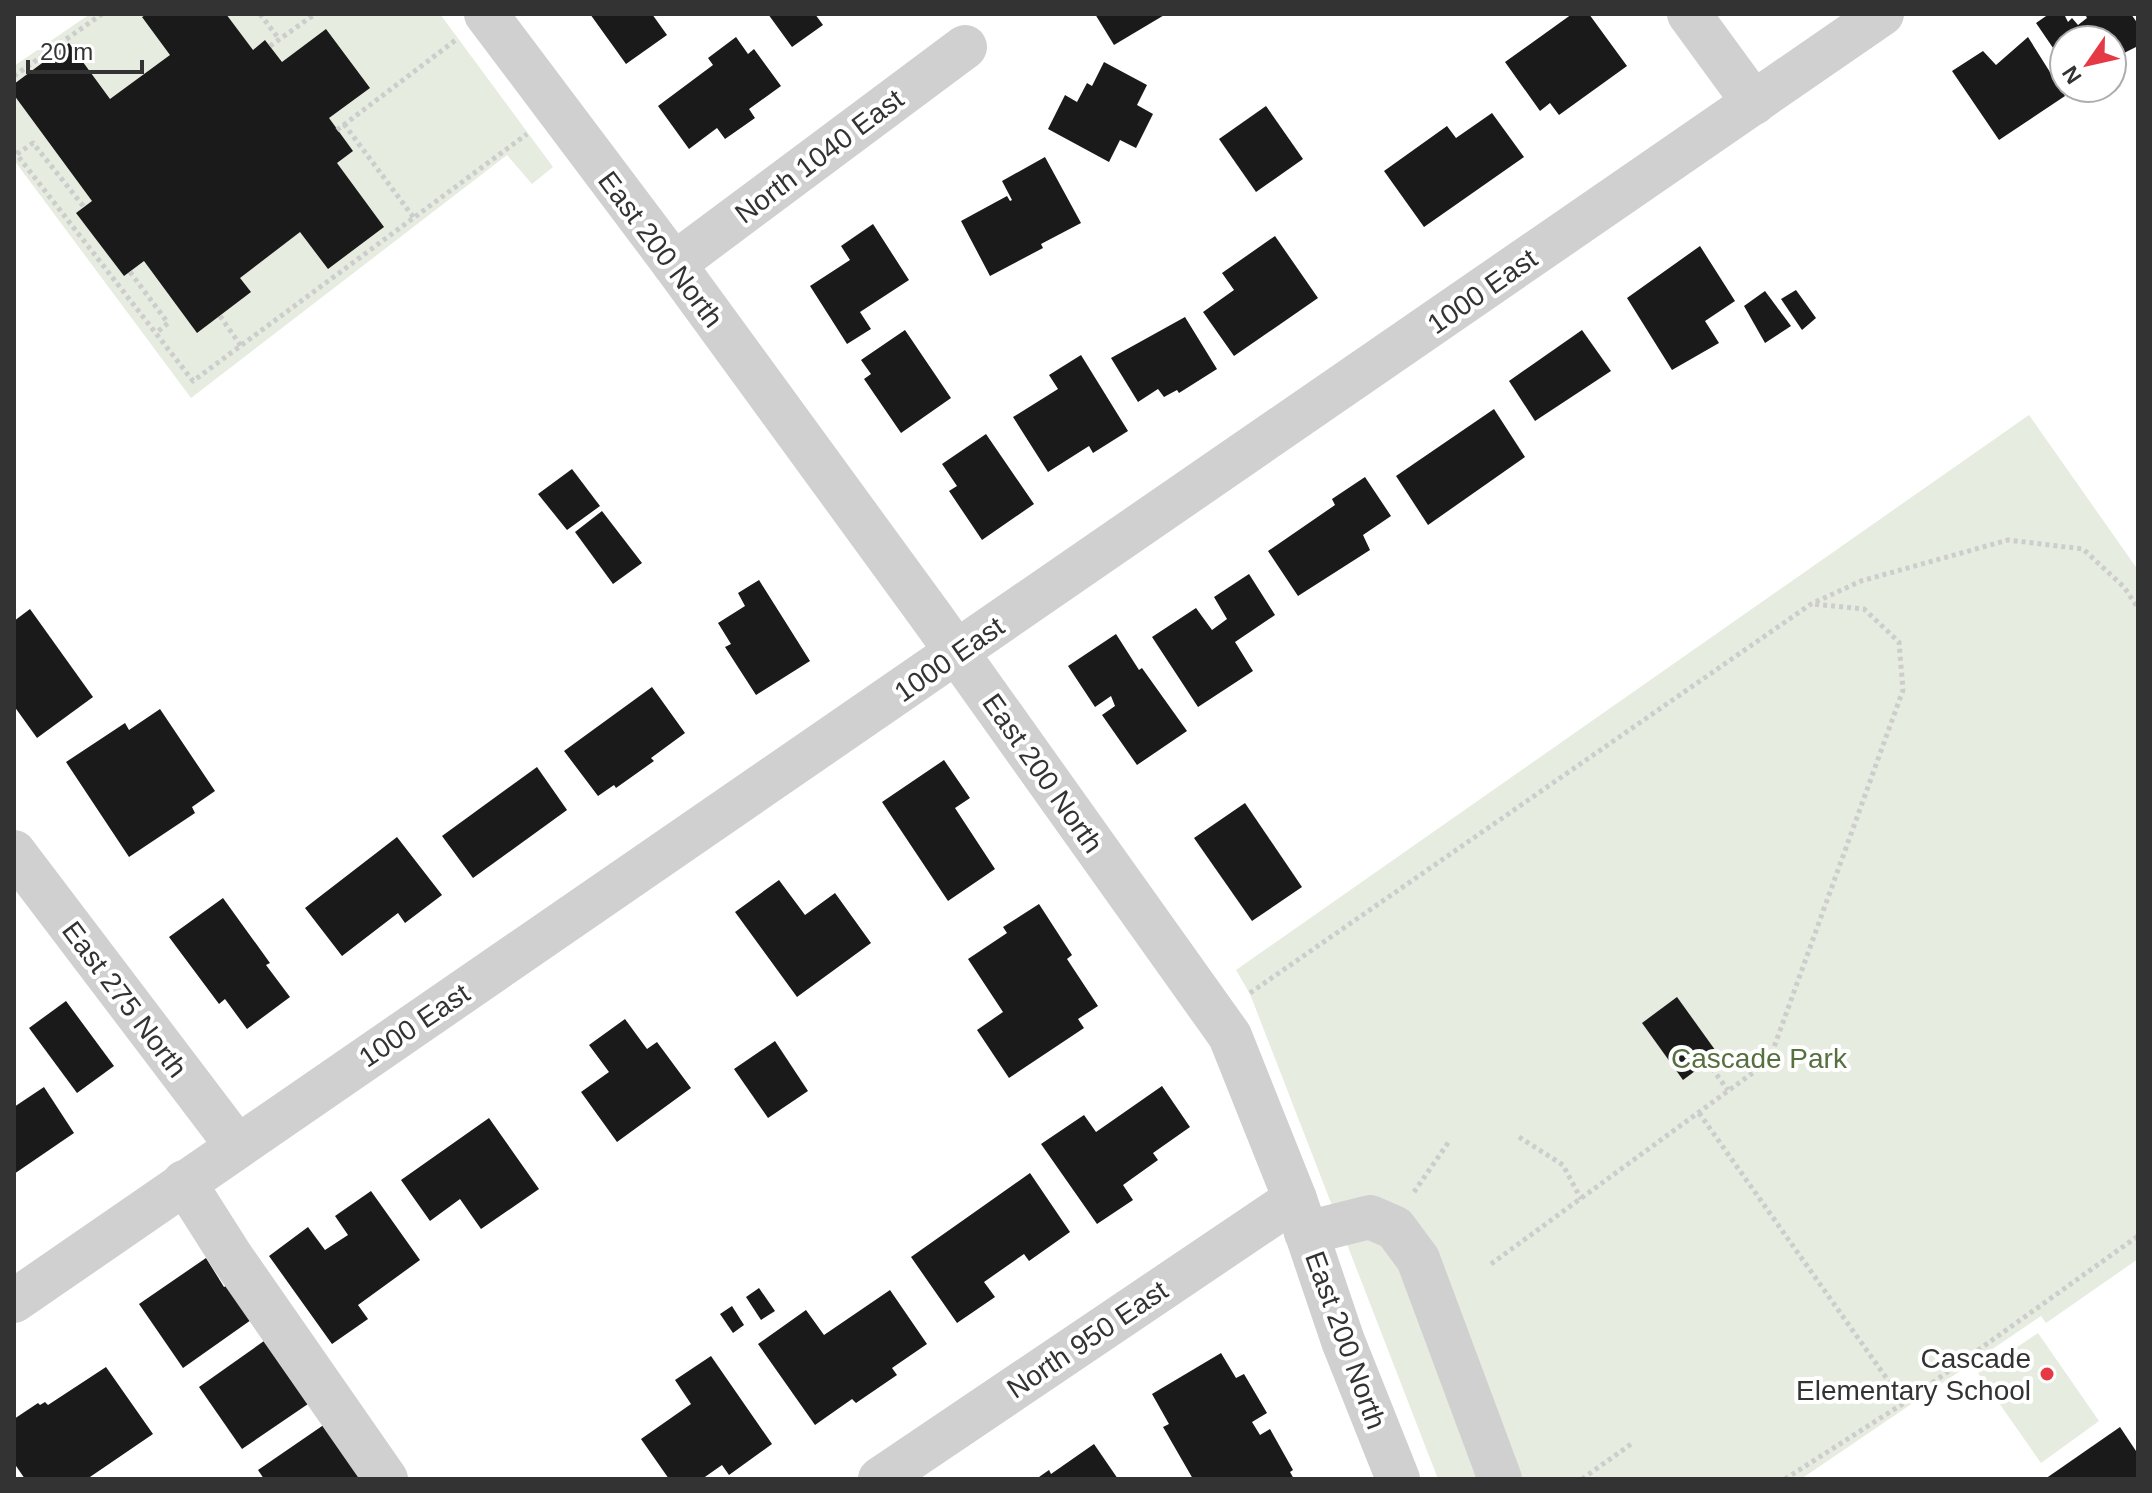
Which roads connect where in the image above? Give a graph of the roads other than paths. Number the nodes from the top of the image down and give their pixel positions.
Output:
1 (1689, 14) edge
2 (1882, 14) edge
3 (472, 26) edge
4 (965, 47) dead end
5 (1754, 103) junction
6 (674, 264) junction
7 (957, 653) junction
8 (14, 852) edge
9 (237, 1146) junction
10 (184, 1182) junction
11 (1300, 1216) junction
12 (14, 1301) edge
13 (386, 1479) edge
14 (880, 1479) edge
15 (1398, 1479) edge
16 (1500, 1479) edge

1 - 5 street
2 - 5 street, 1000 East
3 - 6 street, East 200 North
4 - 6 street, North 1040 East
5 - 7 street, 1000 East
6 - 7 street, East 200 North
7 - 9 street, 1000 East
7 - 11 street, East 200 North
8 - 9 street, East 275 North
9 - 10 street, 1000 East
10 - 12 street, 1000 East
10 - 13 street
11 - 14 street, North 950 East
11 - 15 street, East 200 North
11 - 16 street, North 950 East

